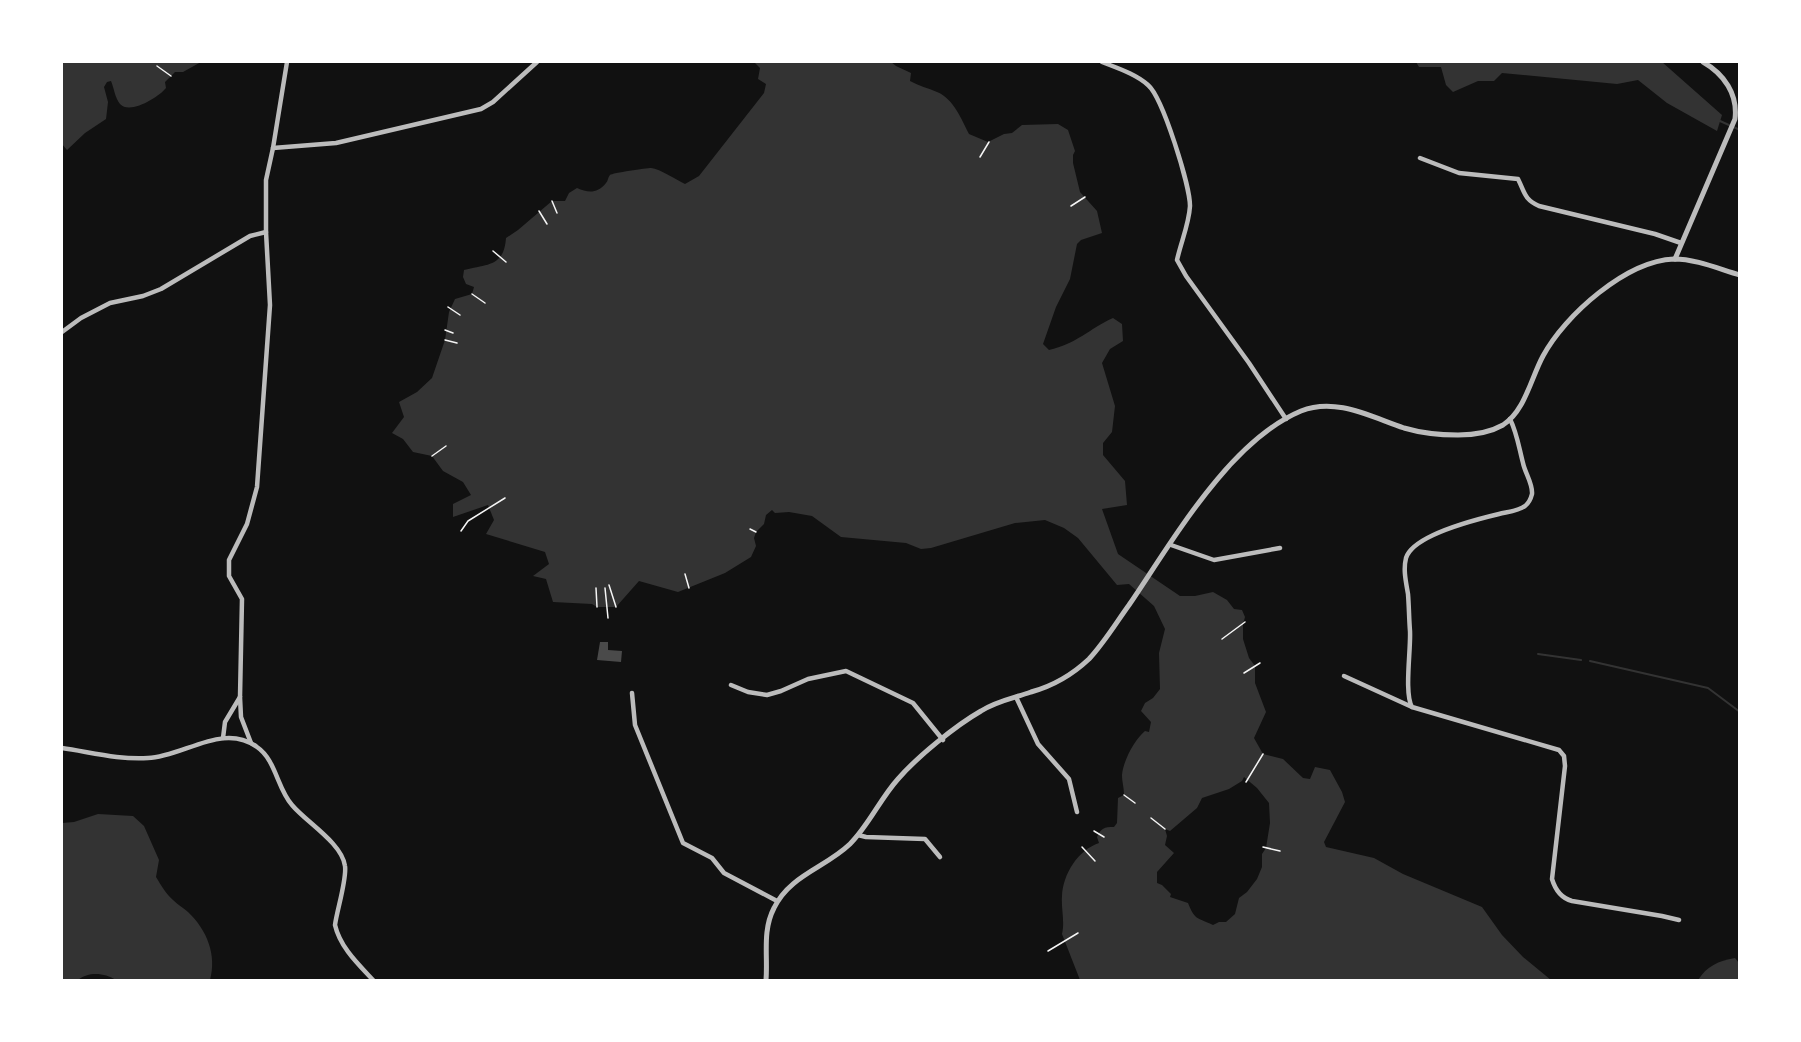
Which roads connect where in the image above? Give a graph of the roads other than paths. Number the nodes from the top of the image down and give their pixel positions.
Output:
1 (286, 62) edge
2 (537, 62) edge
3 (1102, 62) edge
4 (1703, 62) edge
5 (273, 148) junction
6 (1420, 158) dead end
7 (266, 232) junction
8 (1681, 243) junction
9 (1675, 259) junction
10 (1740, 275) edge
11 (62, 332) edge
12 (1286, 419) junction
13 (1510, 419) junction
14 (1171, 545) junction
15 (1280, 548) dead end
16 (1344, 676) dead end
17 (731, 685) dead end
18 (632, 693) dead end
19 (240, 697) junction
20 (1016, 697) junction
21 (1412, 707) junction
22 (223, 738) junction
23 (943, 740) junction
24 (251, 743) junction
25 (62, 748) edge
26 (1077, 812) dead end
27 (858, 835) junction
28 (940, 856) dead end
29 (777, 901) junction
30 (1679, 920) dead end
31 (373, 981) edge
32 (766, 981) edge

1 - 5 street
2 - 5 street
3 - 12 street
4 - 8 street
5 - 7 street
6 - 8 street
7 - 11 street
7 - 19 street
8 - 9 street
9 - 10 street
9 - 13 street
12 - 13 street
12 - 14 street
13 - 21 street
14 - 15 street
14 - 20 street
16 - 21 street
17 - 23 street
18 - 29 street
19 - 22 street
19 - 24 street
20 - 23 street
20 - 26 street
21 - 30 street
22 - 24 street
22 - 25 street
23 - 27 street
24 - 31 street
27 - 28 street
27 - 29 street
29 - 32 street

